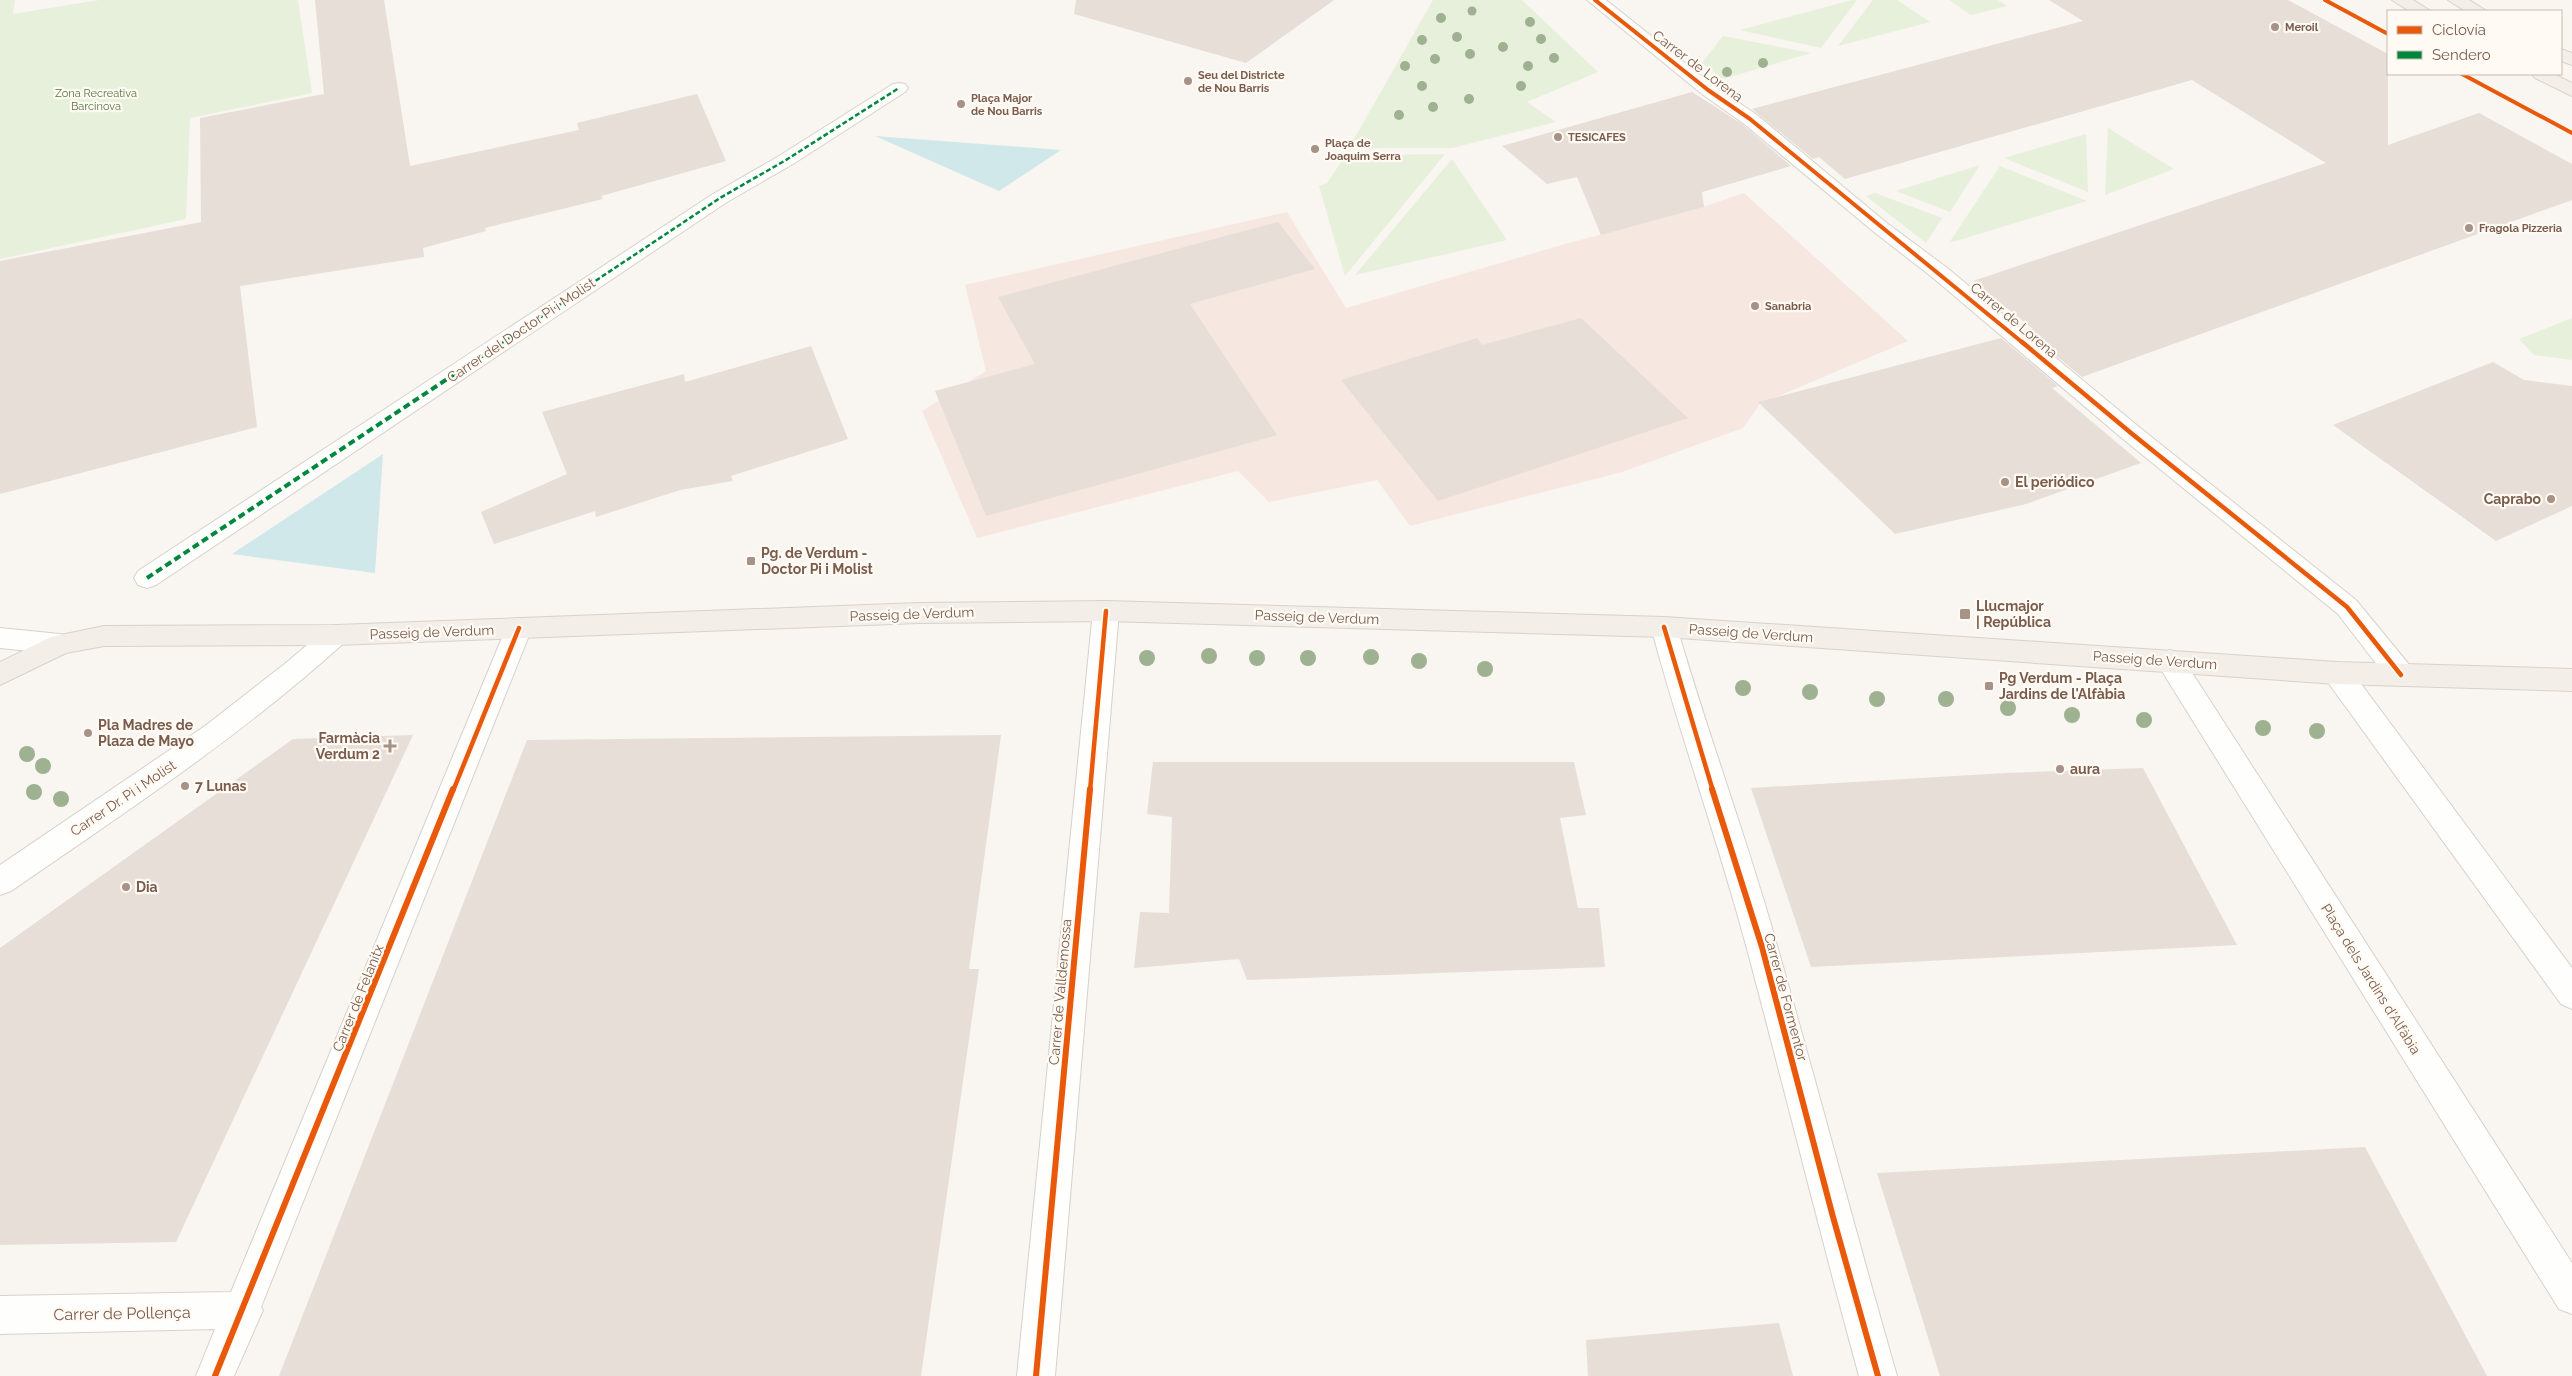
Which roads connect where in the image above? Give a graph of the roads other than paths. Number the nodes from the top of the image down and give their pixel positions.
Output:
1 (1595, 0) edge
2 (2400, 0) edge
3 (2456, 0) edge
4 (2420, 10) edge
5 (2476, 10) edge
6 (2543, 75) edge
7 (899, 88) dead end
8 (2572, 90) edge
9 (147, 578) dead end
10 (1106, 611) junction
11 (1664, 627) junction
12 (519, 628) junction
13 (336, 635) junction
14 (0, 638) edge
15 (60, 644) junction
16 (2170, 661) junction
17 (2337, 672) junction
18 (0, 674) edge
19 (2401, 675) junction
20 (2572, 680) edge
21 (0, 882) edge
22 (2572, 994) edge
23 (2572, 1296) edge
24 (244, 1310) junction
25 (0, 1315) edge
26 (215, 1376) edge
27 (1036, 1376) edge
28 (1878, 1376) edge

1 - 19 street, Carrer de Lorena
2 - 4 main road
3 - 5 main road
6 - 8 main road
7 - 9 street, Carrer del Doctor Pi i Molist
10 - 11 main road, Passeig de Verdum
10 - 12 main road, Passeig de Verdum
10 - 27 street, Carrer de Valldemossa
11 - 16 main road, Passeig de Verdum
11 - 28 street, Carrer de Formentor
12 - 13 main road, Passeig de Verdum
12 - 24 street, Carrer de Felanitx
13 - 15 main road, Passeig de Verdum
13 - 21 street, Carrer Dr. Pi i Molist
14 - 15 street
15 - 18 main road
16 - 17 main road, Passeig de Verdum
16 - 23 street, Plaça dels Jardins d'Alfàbia
17 - 19 main road, Passeig de Verdum
17 - 22 street
19 - 20 main road, Passeig de Verdum
24 - 25 street, Carrer de Pollença
24 - 26 street, Carrer de Felanitx

